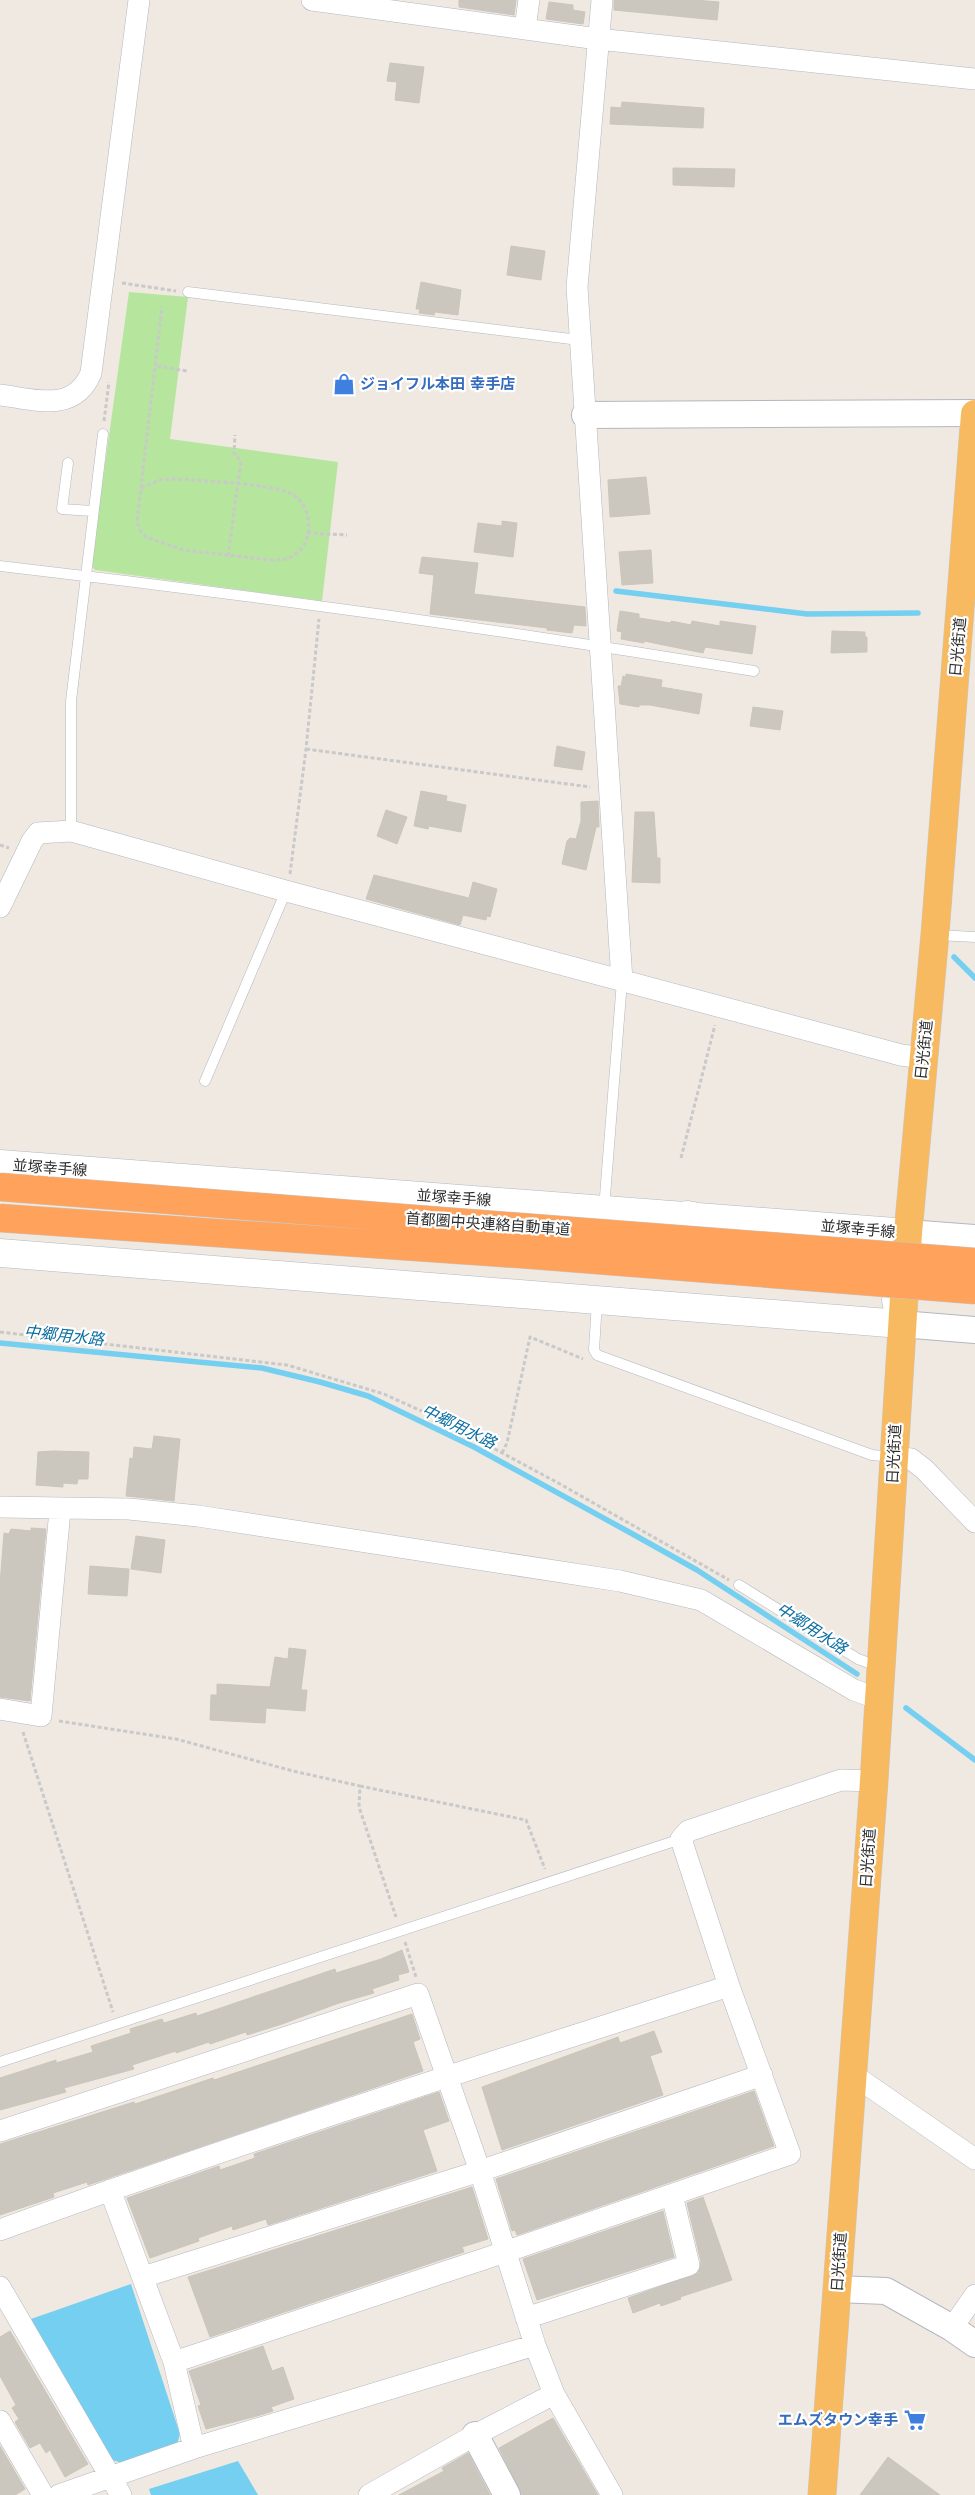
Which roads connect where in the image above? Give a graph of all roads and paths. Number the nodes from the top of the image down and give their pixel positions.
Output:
1 (139, 0) edge
2 (312, 0) edge
3 (529, 0) edge
4 (602, 0) edge
5 (350, 2) edge
6 (525, 28) junction
7 (598, 39) junction
8 (975, 79) edge
9 (122, 283) dead end
10 (188, 292) joint
11 (162, 307) dead end
12 (579, 340) junction
13 (156, 366) junction
14 (187, 370) dead end
15 (0, 395) edge
16 (975, 414) edge
17 (585, 415) junction
18 (103, 434) dead end
19 (235, 435) dead end
20 (68, 463) dead end
21 (237, 485) junction
22 (141, 488) junction
23 (92, 511) junction
24 (307, 533) junction
25 (347, 535) dead end
26 (228, 556) junction
27 (0, 566) edge
28 (84, 576) junction
29 (320, 606) junction
30 (599, 645) junction
31 (754, 671) dead end
32 (306, 750) junction
33 (609, 788) junction
34 (70, 831) junction
35 (286, 891) junction
36 (0, 907) edge
37 (936, 934) junction
38 (975, 937) edge
39 (622, 980) junction
40 (720, 1006) junction
41 (922, 1058) junction
42 (205, 1081) dead end
43 (681, 1158) dead end
44 (0, 1164) edge
45 (0, 1187) edge
46 (604, 1208) junction
47 (686, 1215) junction
48 (0, 1218) edge
49 (908, 1233) junction
50 (975, 1238) edge
51 (0, 1253) edge
52 (975, 1262) edge
53 (975, 1276) edge
54 (975, 1290) edge
55 (597, 1300) junction
56 (901, 1324) junction
57 (975, 1330) edge
58 (0, 1332) edge
59 (597, 1355) junction
60 (502, 1452) junction
61 (894, 1457) junction
62 (0, 1507) edge
63 (60, 1510) junction
64 (975, 1522) edge
65 (739, 1586) joint
66 (881, 1667) junction
67 (879, 1698) junction
68 (9, 1711) edge
69 (41, 1716) junction
70 (874, 1781) junction
71 (360, 1786) junction
72 (681, 1838) junction
73 (548, 1880) junction
74 (400, 1929) junction
75 (729, 1986) junction
76 (418, 1994) junction
77 (117, 2023) junction
78 (0, 2062) edge
79 (852, 2074) junction
80 (762, 2075) junction
81 (448, 2076) junction
82 (0, 2131) edge
83 (975, 2159) edge
84 (480, 2171) junction
85 (110, 2190) junction
86 (672, 2195) junction
87 (0, 2230) edge
88 (505, 2252) junction
89 (143, 2277) junction
90 (0, 2287) edge
91 (837, 2288) junction
92 (975, 2295) edge
93 (526, 2318) junction
94 (952, 2328) junction
95 (975, 2344) edge
96 (535, 2345) junction
97 (174, 2362) junction
98 (554, 2394) junction
99 (0, 2421) edge
100 (475, 2435) junction
101 (194, 2448) junction
102 (116, 2487) edge
103 (43, 2495) edge
104 (59, 2495) edge
105 (370, 2495) edge
106 (507, 2495) edge
107 (612, 2495) edge
108 (822, 2495) edge

1 - 15 street
2 - 5 street
3 - 6 street
4 - 7 street
5 - 6 street
6 - 7 street
7 - 8 street
7 - 12 street
9 - 10 path
10 - 12 lane
11 - 13 path
12 - 17 street
13 - 14 path
13 - 22 path
16 - 17 street
16 - 37 highway, 日光街道
17 - 30 street
18 - 23 lane
19 - 21 path
20 - 23 lane
21 - 22 path
21 - 24 path
21 - 26 path
22 - 26 path
23 - 28 lane
24 - 25 path
24 - 26 path
27 - 28 lane
28 - 29 lane
28 - 34 lane
29 - 30 lane
29 - 32 path
30 - 31 lane
30 - 33 street
32 - 33 path
32 - 35 path
33 - 39 street
34 - 35 street
34 - 36 street
35 - 39 street
35 - 42 lane
37 - 38 lane
37 - 41 highway, 日光街道
39 - 40 street
39 - 46 lane
40 - 41 street
40 - 43 path
41 - 49 highway, 日光街道
44 - 46 main road, 並塚幸手線
45 - 52 highway, 首都圏中央連絡自動車道, bridge
46 - 47 main road, 並塚幸手線
47 - 49 main road, 並塚幸手線
47 - 56 main road
48 - 54 highway, 首都圏中央連絡自動車道, bridge
49 - 50 street
49 - 53 street
49 - 56 highway, 日光街道
51 - 55 main road
55 - 56 main road
55 - 59 lane
56 - 57 street
56 - 61 highway, 日光街道
58 - 60 path
59 - 60 path
59 - 61 lane
60 - 65 path
61 - 64 street
61 - 66 highway, 日光街道
62 - 63 street
63 - 67 street
63 - 69 street
65 - 66 lane
66 - 67 highway, 日光街道
67 - 70 highway, 日光街道
68 - 69 street
68 - 77 path
69 - 71 path
70 - 72 street
70 - 79 highway, 日光街道
71 - 73 path
71 - 74 path
72 - 73 lane
72 - 75 street
73 - 74 lane
74 - 76 path
74 - 77 lane
75 - 80 street
75 - 81 street
76 - 81 street
76 - 82 street
77 - 78 lane
79 - 83 street
79 - 91 highway, 日光街道
80 - 84 street
80 - 86 street
81 - 84 street
81 - 85 street
84 - 88 street
84 - 89 street
85 - 87 street
85 - 89 street
86 - 88 street
86 - 93 street
88 - 93 street
88 - 97 street
89 - 97 street
90 - 102 street
91 - 94 street
91 - 108 highway, 日光街道
92 - 94 street
93 - 96 street
94 - 95 street
96 - 98 street
96 - 101 street
97 - 101 street
98 - 100 street
98 - 107 street
99 - 103 street
100 - 105 street
100 - 106 street
101 - 102 street
102 - 104 street

